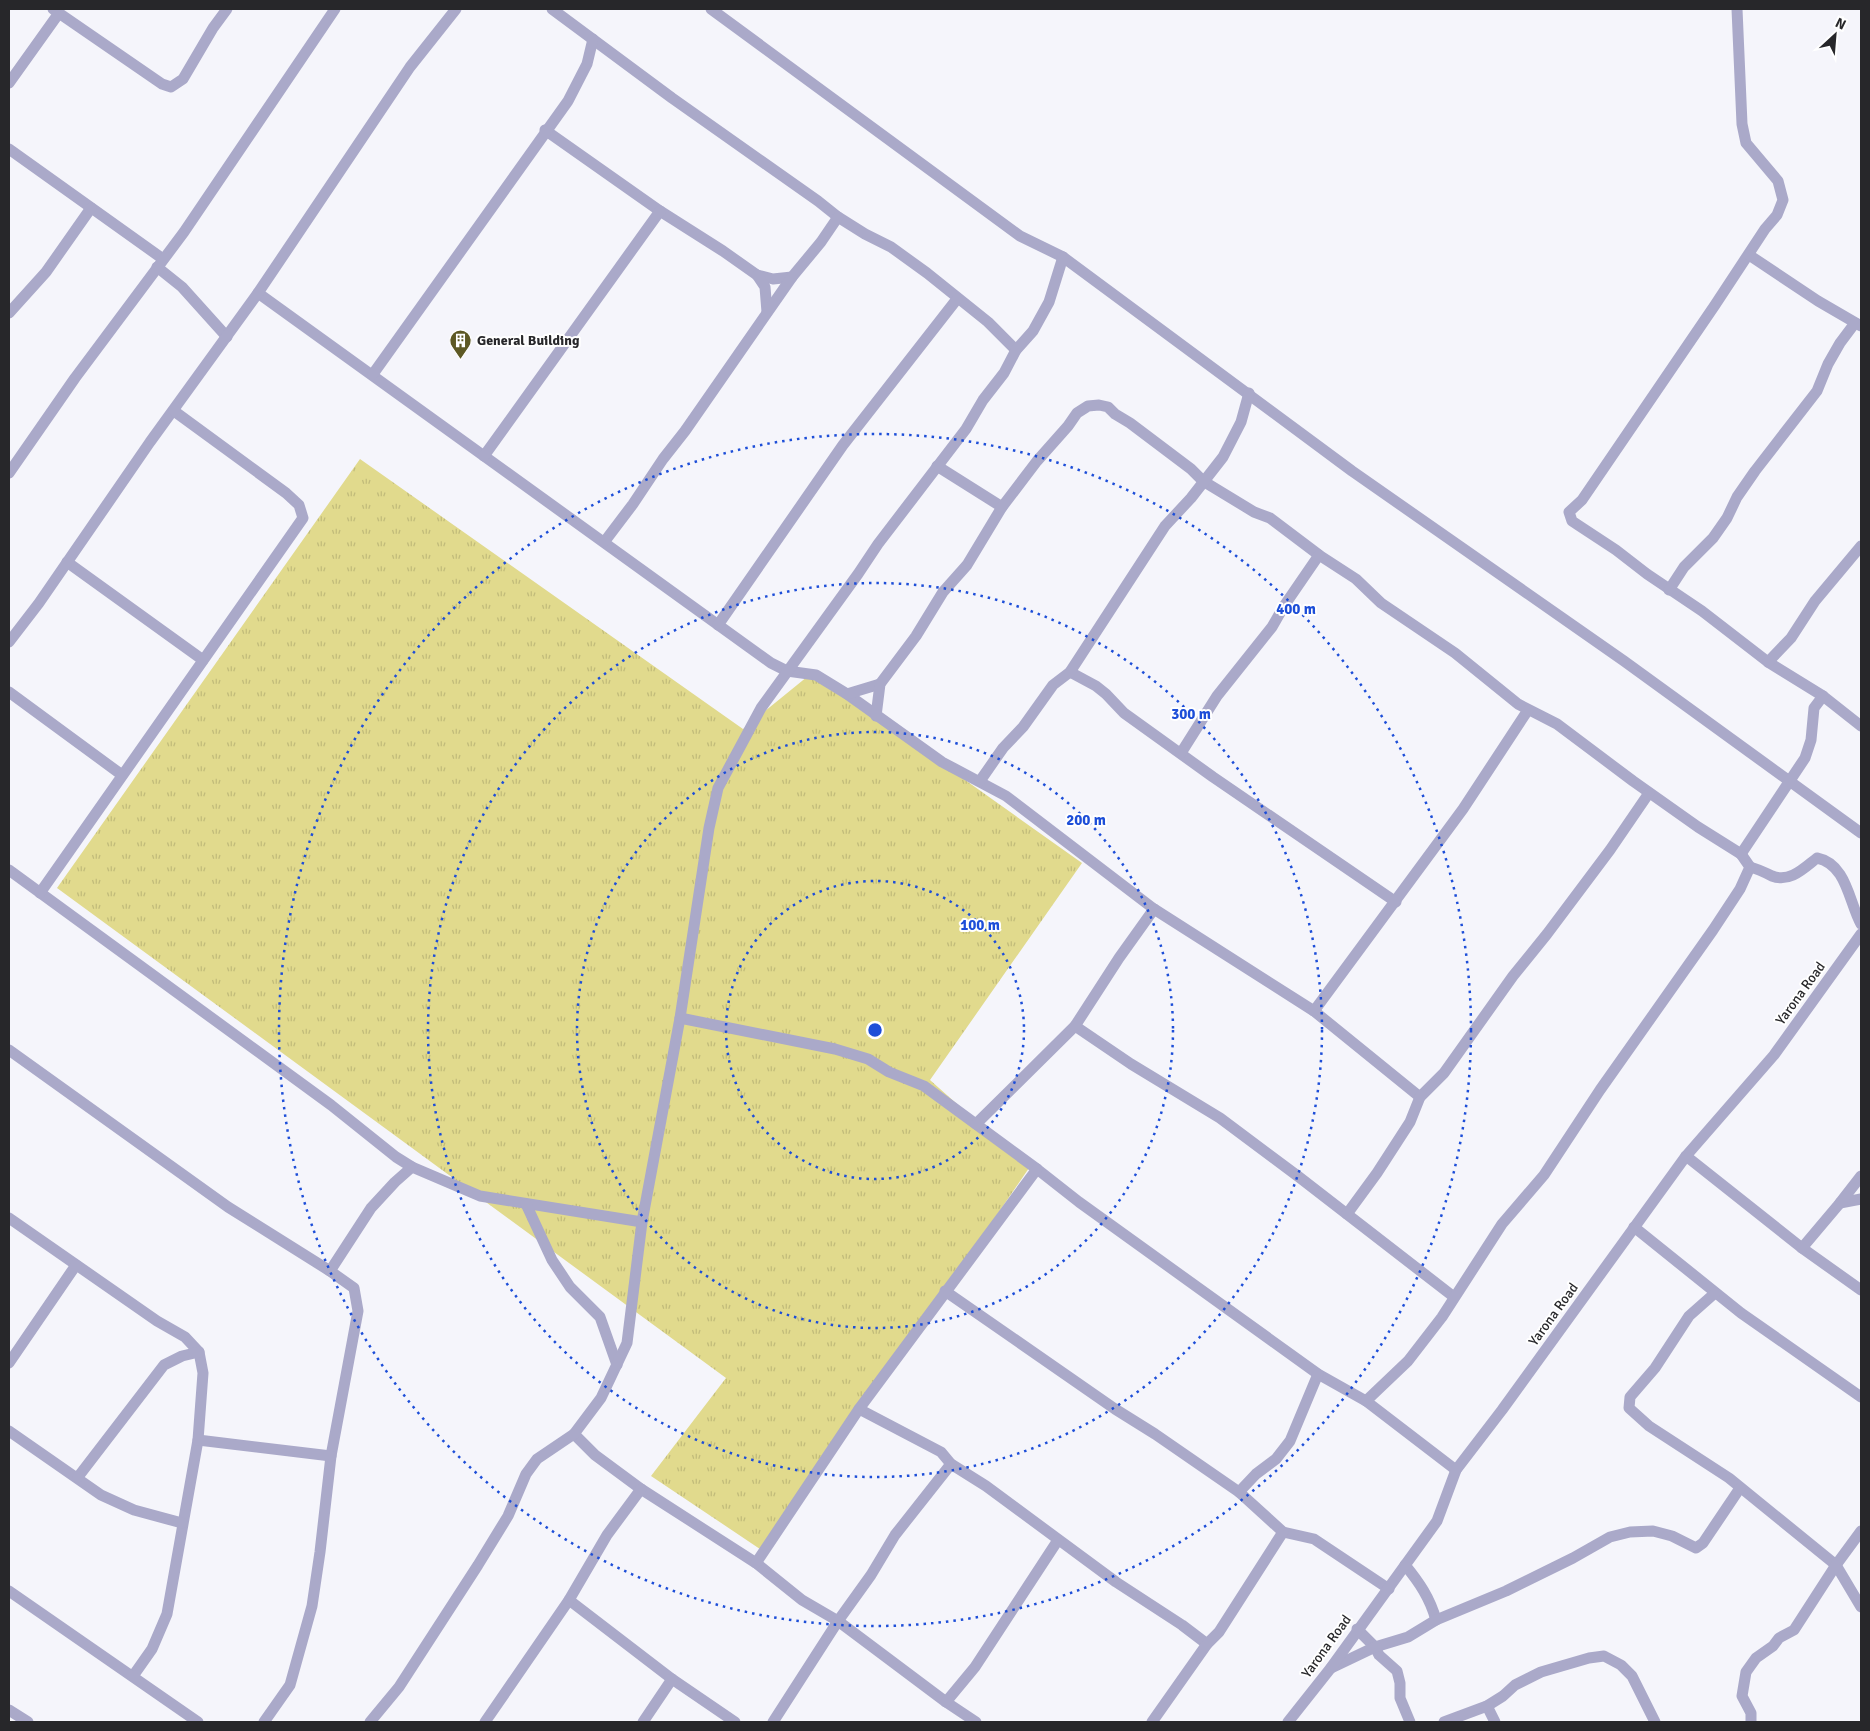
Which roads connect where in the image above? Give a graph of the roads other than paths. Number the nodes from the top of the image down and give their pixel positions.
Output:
1 (227, 9) edge
2 (335, 9) edge
3 (456, 9) edge
4 (552, 9) edge
5 (711, 9) edge
6 (1737, 9) edge
7 (56, 11) edge
8 (593, 39) junction
9 (9, 83) edge
10 (546, 130) junction
11 (9, 149) edge
12 (91, 208) junction
13 (660, 211) junction
14 (838, 217) junction
15 (1748, 255) junction
16 (1063, 257) junction
17 (160, 263) junction
18 (757, 274) junction
19 (792, 277) junction
20 (258, 293) junction
21 (957, 299) junction
22 (767, 312) junction
23 (9, 313) edge
24 (1858, 325) edge
25 (227, 337) junction
26 (1016, 350) junction
27 (373, 374) junction
28 (1249, 393) junction
29 (174, 411) junction
30 (484, 456) junction
31 (937, 466) junction
32 (9, 473) edge
33 (1203, 481) junction
34 (1002, 507) junction
35 (605, 541) junction
36 (1861, 546) edge
37 (1319, 555) junction
38 (67, 562) junction
39 (1669, 590) junction
40 (718, 625) junction
41 (9, 642) edge
42 (203, 660) junction
43 (1768, 662) junction
44 (788, 671) junction
45 (1070, 672) junction
46 (880, 684) junction
47 (9, 692) edge
48 (847, 694) junction
49 (1823, 696) junction
50 (1528, 710) junction
51 (876, 716) junction
52 (1861, 726) edge
53 (1181, 753) junction
54 (122, 775) junction
55 (980, 781) junction
56 (1789, 781) junction
57 (1649, 793) junction
58 (1859, 831) edge
59 (1741, 854) junction
60 (1750, 867) junction
61 (9, 870) edge
62 (40, 893) junction
63 (1396, 902) junction
64 (1154, 910) junction
65 (1861, 924) edge
66 (1861, 934) edge
67 (1314, 1011) junction
68 (680, 1018) junction
69 (1075, 1026) junction
70 (9, 1050) edge
71 (1420, 1097) junction
72 (976, 1124) junction
73 (1686, 1156) junction
74 (396, 1157) junction
75 (412, 1167) junction
76 (1037, 1169) junction
77 (1861, 1176) edge
78 (395, 1182) junction
79 (1861, 1199) edge
80 (1840, 1203) junction
81 (526, 1204) junction
82 (1347, 1214) junction
83 (9, 1218) edge
84 (642, 1222) junction
85 (1634, 1227) junction
86 (1802, 1248) junction
87 (76, 1265) junction
88 (330, 1271) junction
89 (1861, 1290) edge
90 (945, 1291) junction
91 (1715, 1293) junction
92 (1454, 1297) junction
93 (199, 1352) junction
94 (9, 1363) edge
95 (617, 1365) junction
96 (1318, 1374) junction
97 (1861, 1397) edge
98 (1366, 1401) junction
99 (859, 1409) junction
100 (9, 1431) edge
101 (574, 1434) junction
102 (198, 1440) junction
103 (331, 1456) junction
104 (950, 1464) junction
105 (1456, 1470) junction
106 (78, 1478) junction
107 (1740, 1488) junction
108 (641, 1489) junction
109 (1238, 1492) junction
110 (182, 1523) junction
111 (1861, 1531) edge
112 (1283, 1532) junction
113 (1058, 1540) junction
114 (756, 1563) junction
115 (1405, 1565) junction
116 (1836, 1565) junction
117 (1388, 1588) junction
118 (9, 1591) edge
119 (569, 1600) junction
120 (1861, 1607) edge
121 (838, 1620) junction
122 (1436, 1620) junction
123 (1358, 1629) junction
124 (1207, 1644) junction
125 (1375, 1647) junction
126 (1330, 1669) junction
127 (133, 1676) junction
128 (672, 1679) junction
129 (946, 1702) junction
130 (1487, 1706) junction
131 (9, 1710) edge
132 (28, 1722) edge
133 (198, 1722) edge
134 (264, 1722) edge
135 (370, 1722) edge
136 (485, 1722) edge
137 (643, 1722) edge
138 (735, 1722) edge
139 (773, 1722) edge
140 (976, 1722) edge
141 (1152, 1722) edge
142 (1288, 1722) edge
143 (1410, 1722) edge
144 (1444, 1722) edge
145 (1494, 1722) edge
146 (1655, 1722) edge
147 (1752, 1722) edge

1 - 7 street
2 - 17 street
3 - 20 street
4 - 8 street
5 - 16 street
6 - 15 street
7 - 9 street
8 - 10 street
8 - 14 street
10 - 13 street
10 - 27 street
11 - 12 street
12 - 17 street
12 - 23 street
13 - 18 street
13 - 30 street
14 - 19 street
14 - 21 street
15 - 24 street
15 - 39 street
16 - 26 street
16 - 28 street
17 - 25 street
17 - 32 street
18 - 19 street
18 - 22 street
19 - 22 street
20 - 25 street
20 - 27 street
21 - 26 street
21 - 40 street
22 - 35 street
24 - 39 street
25 - 29 street
26 - 31 street
27 - 30 street
28 - 33 street
28 - 56 street
29 - 38 street
29 - 42 street
30 - 35 street
31 - 34 street
31 - 44 street
33 - 34 street
33 - 37 street
33 - 45 street
34 - 46 street
35 - 40 street
36 - 43 street
37 - 50 street
37 - 53 street
38 - 41 street
38 - 42 street
39 - 43 street
40 - 44 street
42 - 54 street
43 - 49 street
44 - 48 street
44 - 68 street
45 - 53 street
45 - 55 street
46 - 48 street
46 - 51 street
47 - 54 street
48 - 51 street
49 - 52 street
49 - 56 street
50 - 57 street
50 - 63 street
51 - 55 street
53 - 63 street
54 - 62 street
55 - 64 street
56 - 58 street
56 - 59 street
57 - 59 street
57 - 71 street
59 - 60 street
60 - 65 street
60 - 92 street
61 - 62 street
62 - 74 street
63 - 67 street
64 - 67 street
64 - 69 street
66 - 73 street, Yarona Road
67 - 71 street
68 - 72 street
68 - 84 street
69 - 72 street
69 - 82 street
70 - 88 street
71 - 82 street
72 - 76 street
73 - 85 street, Yarona Road
73 - 86 street
74 - 75 street
74 - 78 street
75 - 78 street
75 - 81 street
76 - 90 street
76 - 96 street
77 - 80 street
78 - 88 street
79 - 80 street
80 - 86 street
81 - 84 street
81 - 95 street
82 - 92 street
83 - 87 street
84 - 95 street
85 - 91 street
85 - 105 street, Yarona Road
86 - 89 street
87 - 93 street
87 - 94 street
88 - 103 street
90 - 99 street
90 - 109 street
91 - 97 street
91 - 107 street
92 - 98 street
93 - 102 street
93 - 106 street
95 - 101 street
96 - 98 street
96 - 109 street
98 - 105 street
99 - 104 street
99 - 114 street
100 - 106 street
101 - 108 street
101 - 135 street
102 - 103 street
102 - 110 street
103 - 134 street
104 - 113 street
104 - 121 street
105 - 115 street, Yarona Road
106 - 110 street
107 - 116 street
107 - 122 street
108 - 114 street
108 - 119 street
109 - 112 street
110 - 127 street
111 - 116 street
112 - 117 street
112 - 124 street
113 - 124 street
113 - 129 street
114 - 121 street
115 - 117 street, Yarona Road
115 - 122 street
116 - 120 street
116 - 147 street
117 - 123 street, Yarona Road
118 - 127 street
119 - 128 street
119 - 136 street
121 - 129 street
121 - 139 street
122 - 125 street
123 - 125 street
123 - 126 street, Yarona Road
124 - 141 street
125 - 126 street
125 - 143 street
126 - 142 street, Yarona Road
127 - 133 street
128 - 137 street
128 - 138 street
129 - 140 street
130 - 144 street
130 - 145 street
130 - 146 street
131 - 132 street

